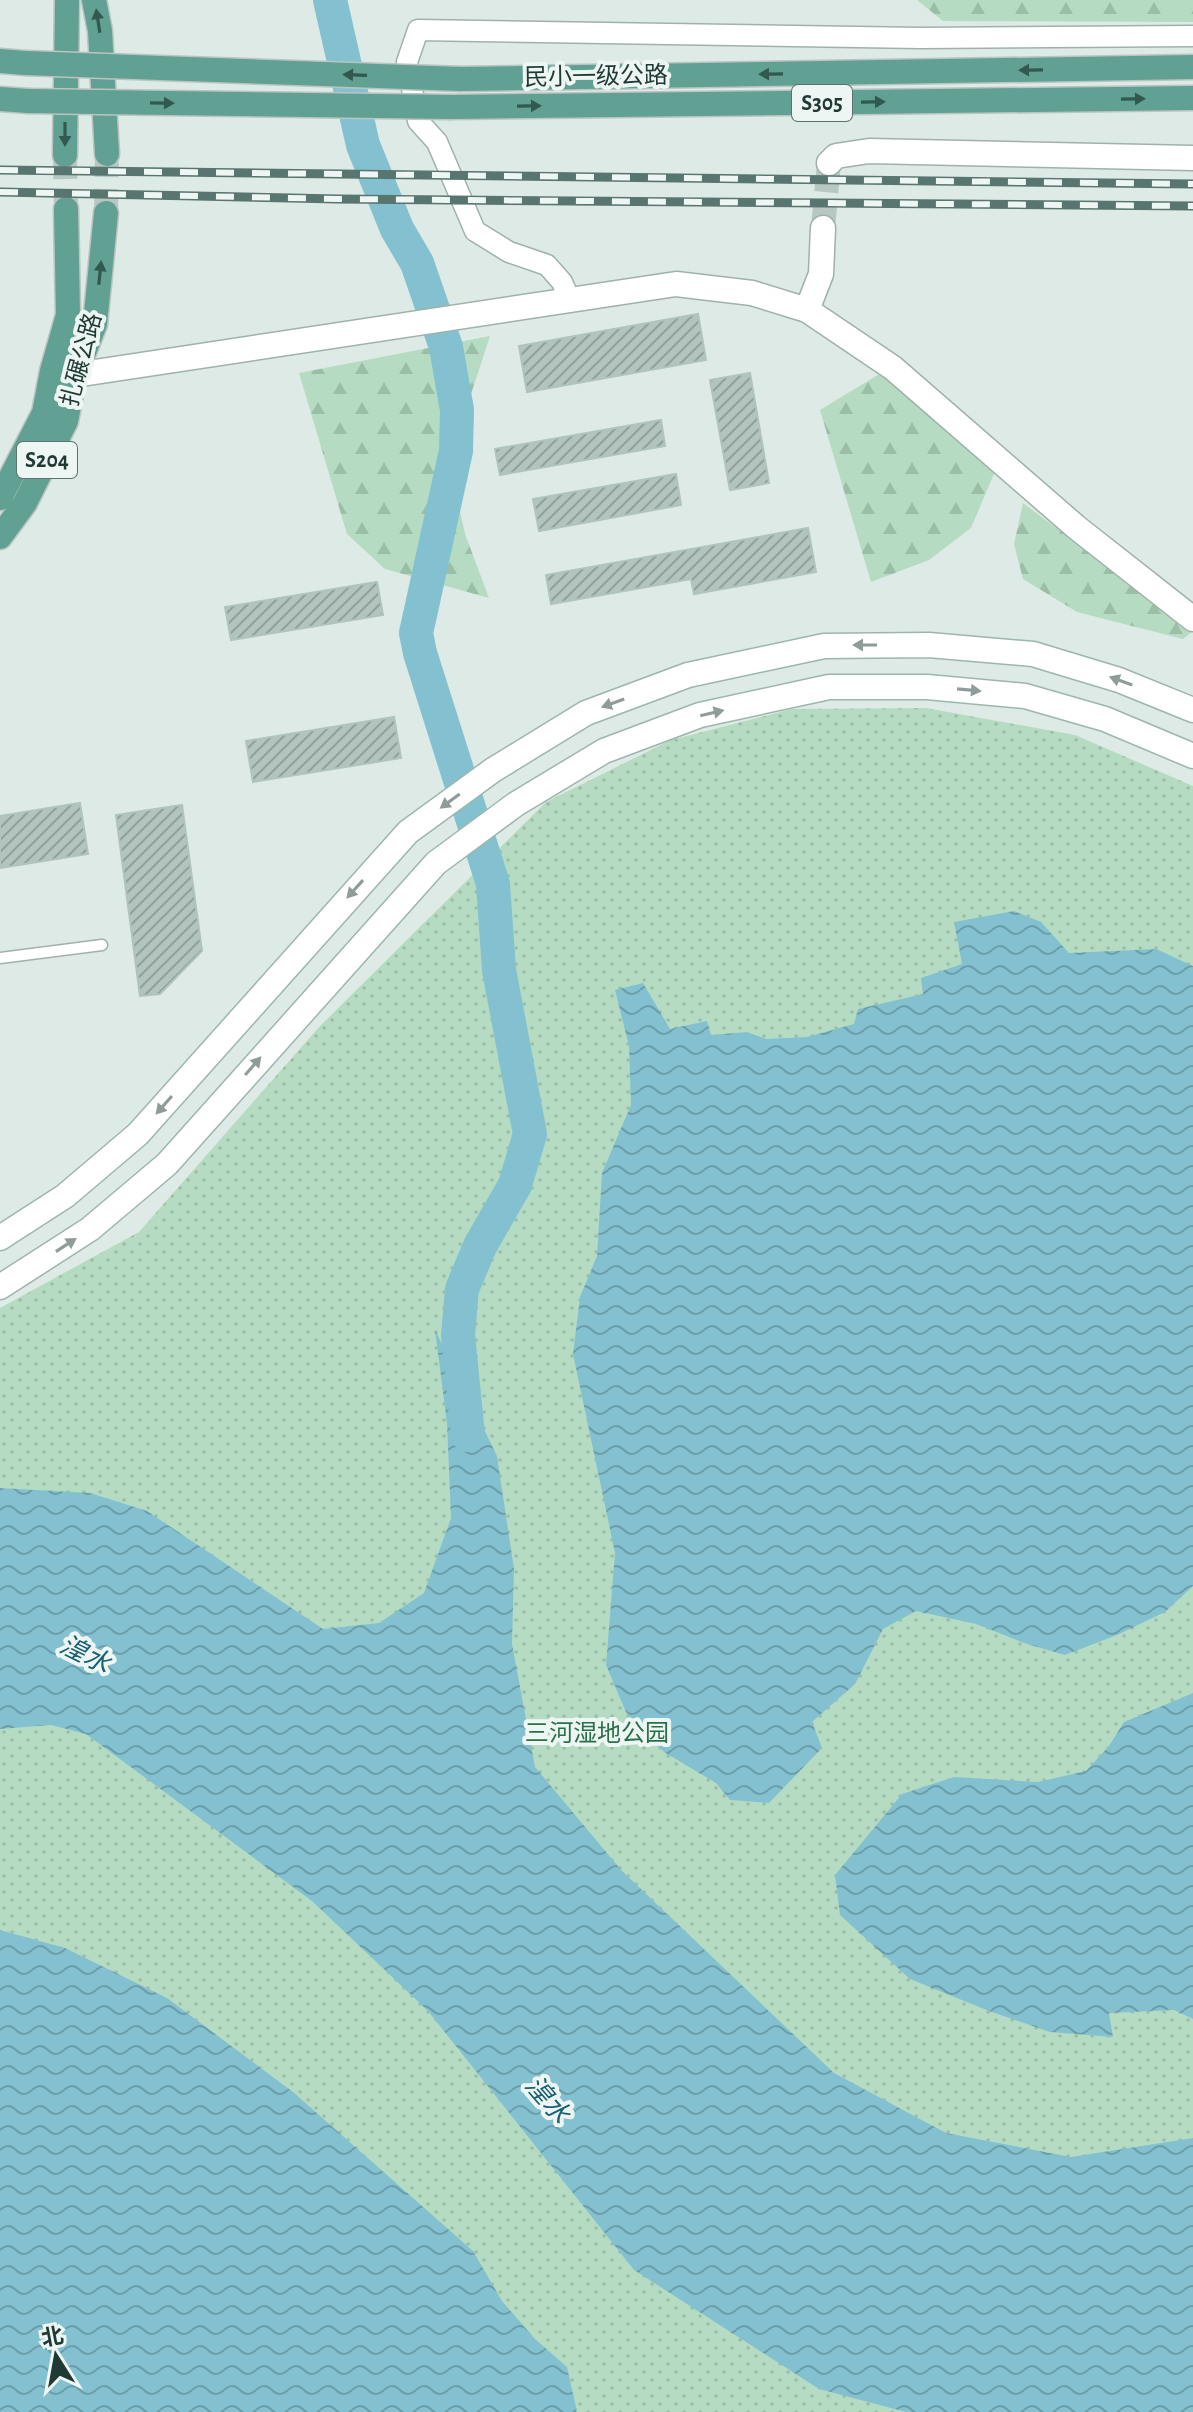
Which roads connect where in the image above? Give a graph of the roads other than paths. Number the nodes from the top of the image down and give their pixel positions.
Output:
1 (67, 0) edge
2 (94, 0) edge
3 (1193, 36) edge
4 (0, 61) edge
5 (1193, 67) edge
6 (1193, 98) edge
7 (0, 99) edge
8 (107, 154) tunnel mouth
9 (65, 155) tunnel mouth
10 (1193, 158) edge
11 (829, 163) dead end
12 (66, 209) tunnel mouth
13 (106, 213) tunnel mouth
14 (823, 228) tunnel mouth
15 (570, 301) junction
16 (807, 310) junction
17 (63, 373) junction
18 (0, 498) edge
19 (0, 537) edge
20 (1193, 619) edge
21 (1193, 710) edge
22 (1193, 756) edge
23 (102, 945) dead end
24 (0, 958) edge
25 (0, 1238) edge
26 (0, 1287) edge

1 -> 9 main road
8 -> 2 main road
3 - 15 street
5 -> 4 main road, 民小一级公路 / S305, bridge
7 -> 6 main road, 民小一级公路 / S305, bridge
10 - 11 main road
12 - 17 main road, 扎碾公路 / S204
17 -> 13 main road, 扎碾公路 / S204
14 - 16 main road
15 - 16 main road
15 - 17 main road
16 - 20 main road
17 - 18 main road, 扎碾公路 / S204
17 - 19 main road, 扎碾公路 / S204
21 -> 25 main road
26 -> 22 main road
23 - 24 lane

